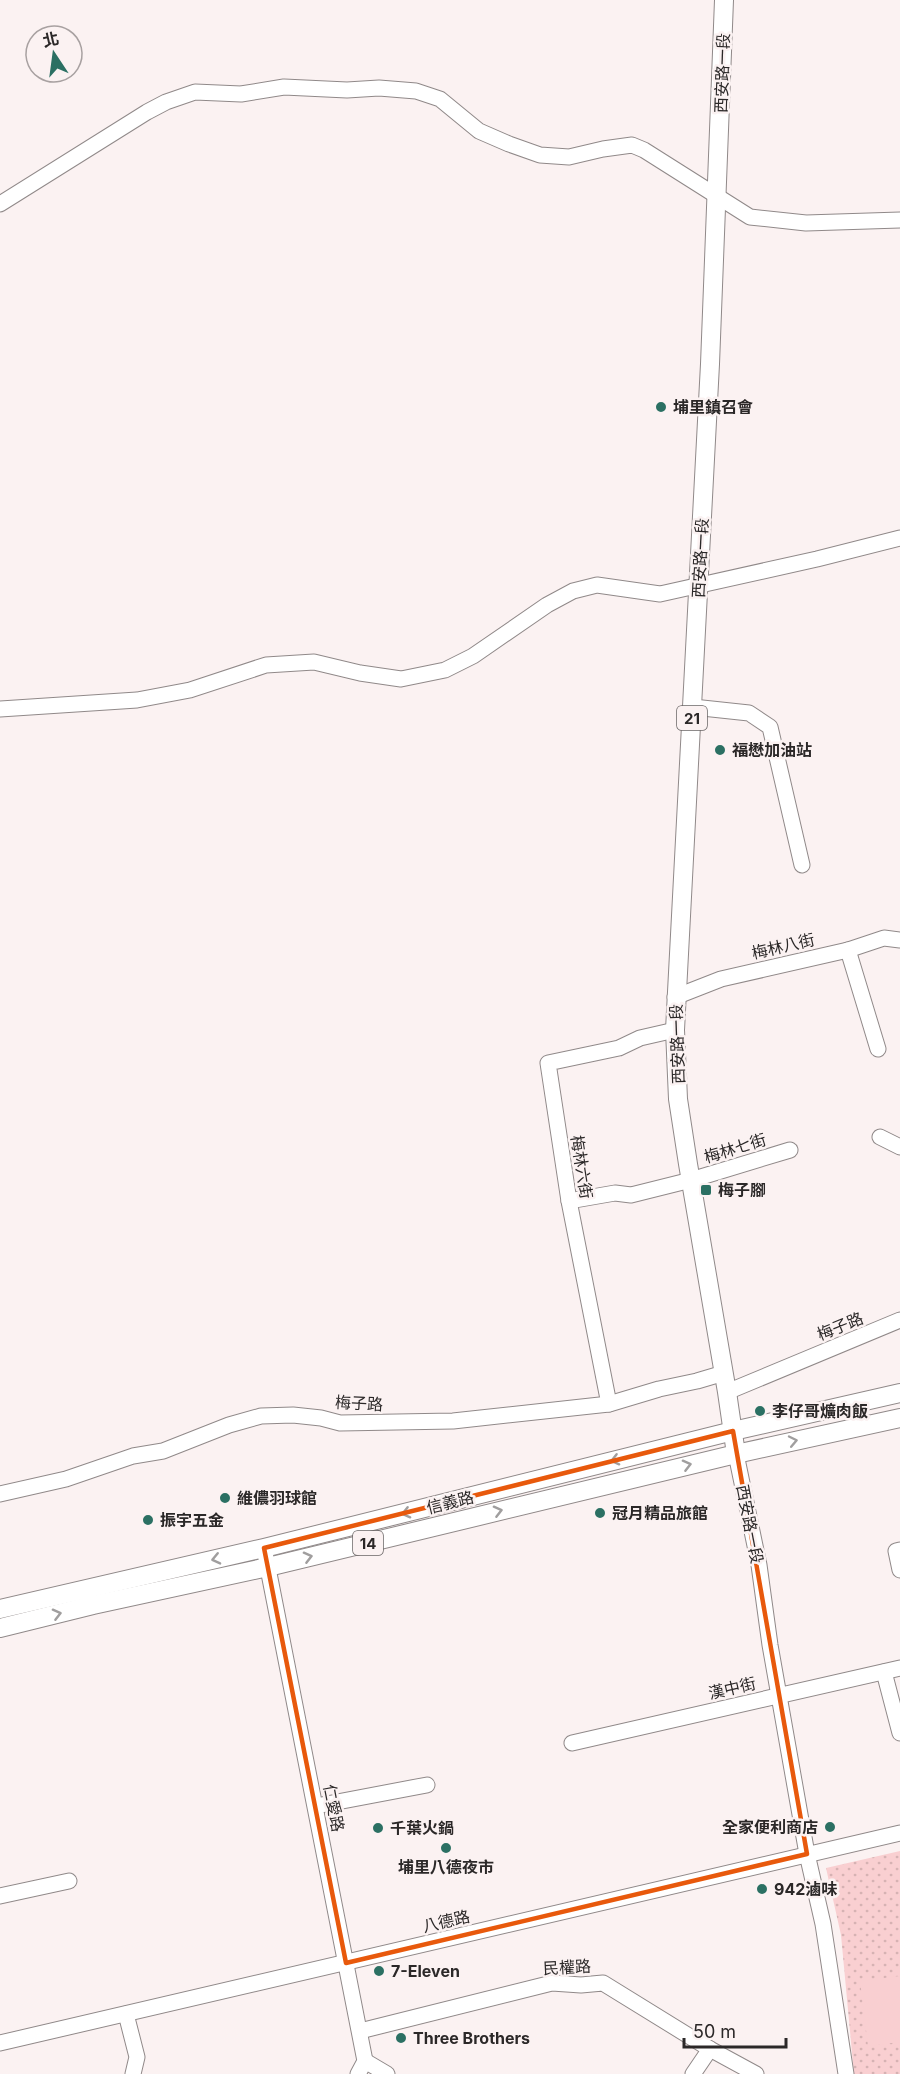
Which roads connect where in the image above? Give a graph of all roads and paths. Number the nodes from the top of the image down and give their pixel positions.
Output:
1 (724, 0) edge
2 (717, 197) junction
3 (0, 204) edge
4 (900, 220) edge
5 (900, 538) edge
6 (699, 584) junction
7 (693, 707) junction
8 (0, 709) edge
9 (802, 865) dead end
10 (900, 940) edge
11 (848, 950) junction
12 (675, 997) junction
13 (675, 1030) junction
14 (878, 1050) dead end
15 (880, 1137) dead end
16 (900, 1147) edge
17 (790, 1150) dead end
18 (691, 1180) junction
19 (569, 1201) junction
20 (900, 1320) edge
21 (724, 1373) junction
22 (727, 1392) junction
23 (900, 1393) edge
24 (609, 1404) junction
25 (900, 1418) edge
26 (733, 1431) junction
27 (736, 1454) junction
28 (0, 1494) edge
29 (264, 1548) junction
30 (898, 1550) edge
31 (268, 1567) junction
32 (900, 1570) edge
33 (0, 1609) edge
34 (0, 1628) edge
35 (900, 1668) edge
36 (884, 1672) junction
37 (780, 1696) junction
38 (900, 1733) edge
39 (572, 1743) dead end
40 (427, 1785) dead end
41 (316, 1806) junction
42 (900, 1833) edge
43 (807, 1854) junction
44 (69, 1881) dead end
45 (0, 1896) edge
46 (346, 1963) junction
47 (126, 2014) junction
48 (360, 2031) junction
49 (0, 2043) edge
50 (710, 2049) junction
51 (362, 2067) edge
52 (133, 2074) edge
53 (387, 2074) edge
54 (693, 2074) edge
55 (756, 2074) edge
56 (846, 2074) edge

1 - 2 main road, 西安路一段 / 21
2 - 3 street
2 - 4 street
2 - 6 main road, 西安路一段 / 21
5 - 6 street
6 - 7 main road, 西安路一段 / 21
6 - 8 street
7 - 9 street
7 - 12 main road, 西安路一段 / 21
10 - 11 street, 梅林八街
11 - 12 street, 梅林八街
11 - 14 street
12 - 13 main road, 西安路一段 / 21
13 - 18 main road, 西安路一段 / 21
13 - 19 street, 梅林六街
15 - 16 street
17 - 18 street, 梅林七街
18 - 19 street, 梅林七街
18 - 21 main road, 西安路一段 / 21
19 - 24 street, 梅林六街
20 - 22 street, 梅子路
21 - 22 main road, 西安路一段 / 21
21 - 24 street, 梅子路
22 - 26 main road, 西安路一段 / 21
23 - 26 main road, 信義路 / 14
24 - 28 street, 梅子路
27 -> 25 main road, 信義路 / 14
26 - 27 main road, 西安路一段 / 21
26 -> 29 main road, 信義路 / 14
31 -> 27 main road, 信義路 / 14
27 - 37 street, 西安路一段
29 - 31 street, 仁愛路
29 -> 33 main road, 信義路 / 14
30 - 32 street
34 -> 31 main road, 信義路 / 14
31 - 41 street, 仁愛路
35 - 36 street, 漢中街
36 - 37 street, 漢中街
36 - 38 street
37 - 39 street, 漢中街
37 - 43 street, 西安路一段
40 - 41 street
41 - 46 street, 仁愛路
42 - 43 street, 八德路
43 - 46 street, 八德路
43 - 56 street, 西安路一段
44 - 45 street
46 - 47 street, 八德路
46 - 48 street, 仁愛路
47 - 49 street, 八德路
47 - 52 street
48 - 50 street, 民權路
48 - 51 street, 仁愛路
50 - 54 street
50 - 55 street, 民權路
51 - 53 street

